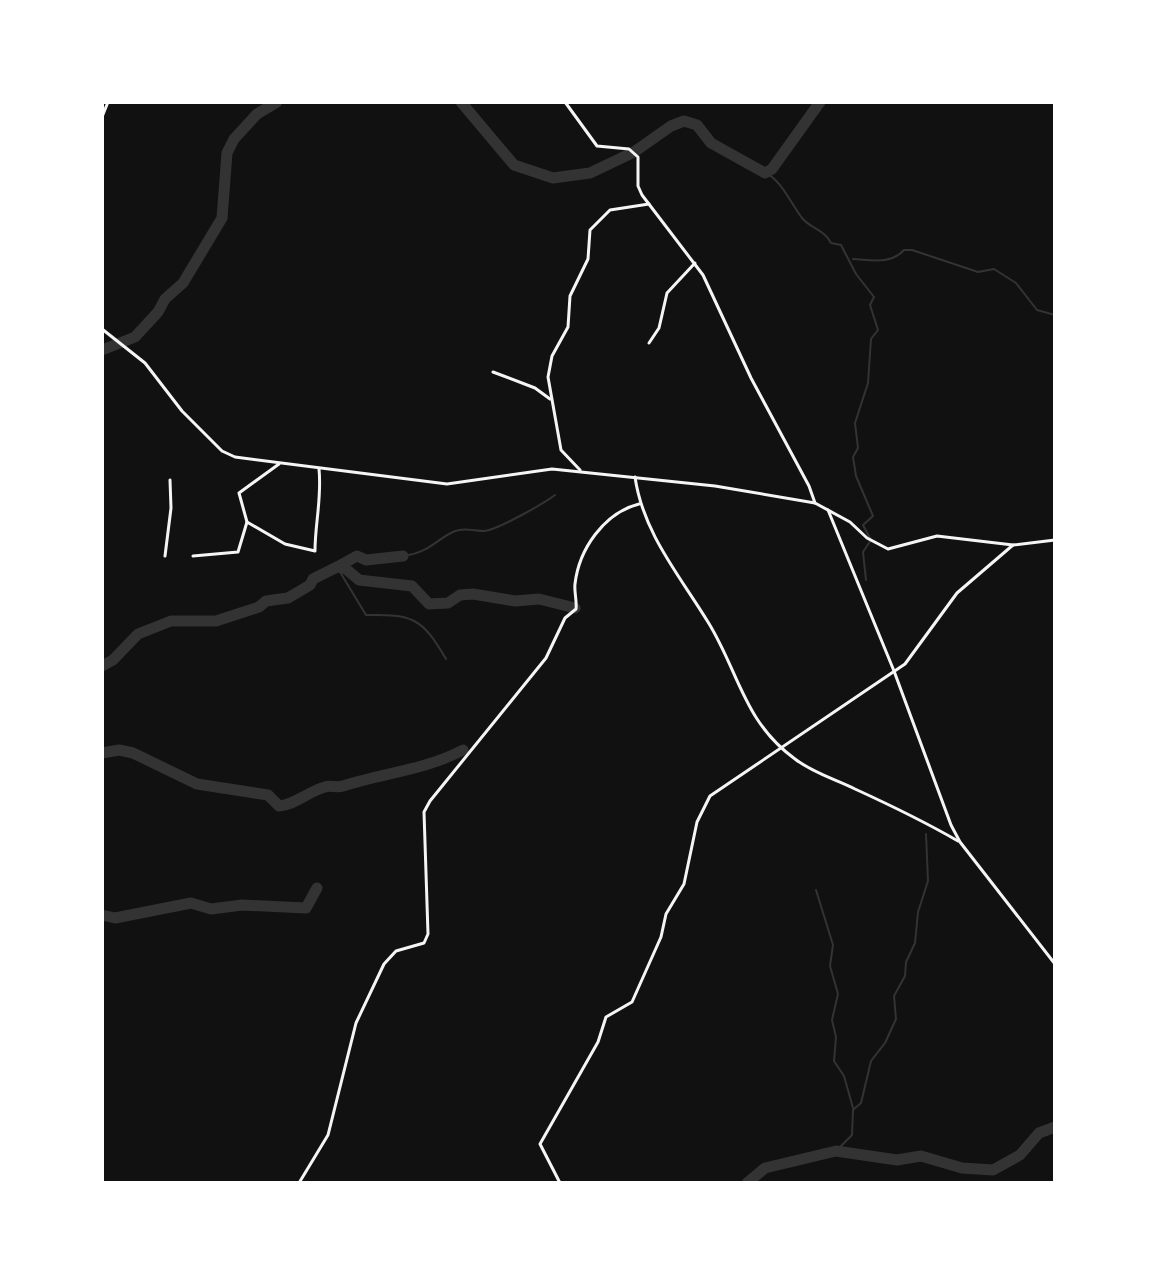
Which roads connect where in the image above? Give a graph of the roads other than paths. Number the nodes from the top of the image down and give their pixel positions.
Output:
1 (108, 102) edge
2 (565, 102) edge
3 (102, 117) edge
4 (649, 204) junction
5 (695, 263) junction
6 (102, 329) edge
7 (649, 343) dead end
8 (493, 372) dead end
9 (551, 400) junction
10 (279, 464) junction
11 (319, 469) junction
12 (580, 470) junction
13 (635, 477) junction
14 (170, 480) dead end
15 (815, 503) junction
16 (639, 504) junction
17 (828, 510) junction
18 (247, 522) junction
19 (1055, 540) edge
20 (1013, 545) junction
21 (165, 556) dead end
22 (193, 556) dead end
23 (894, 671) junction
24 (782, 748) junction
25 (960, 842) junction
26 (1055, 964) edge
27 (299, 1183) edge
28 (560, 1183) edge

1 - 3 street
2 - 4 street
4 - 5 street
4 - 9 street
5 - 7 street
5 - 15 street
6 - 10 street
8 - 9 street
9 - 12 street
10 - 11 street
10 - 18 street
11 - 12 street
11 - 18 street
12 - 13 street
13 - 15 street
13 - 16 street
14 - 21 street
15 - 17 street
16 - 24 street
16 - 27 street
17 - 20 street
17 - 23 street
18 - 22 street
19 - 20 street
20 - 23 street
23 - 24 street
23 - 25 street
24 - 25 street
24 - 28 street
25 - 26 street

